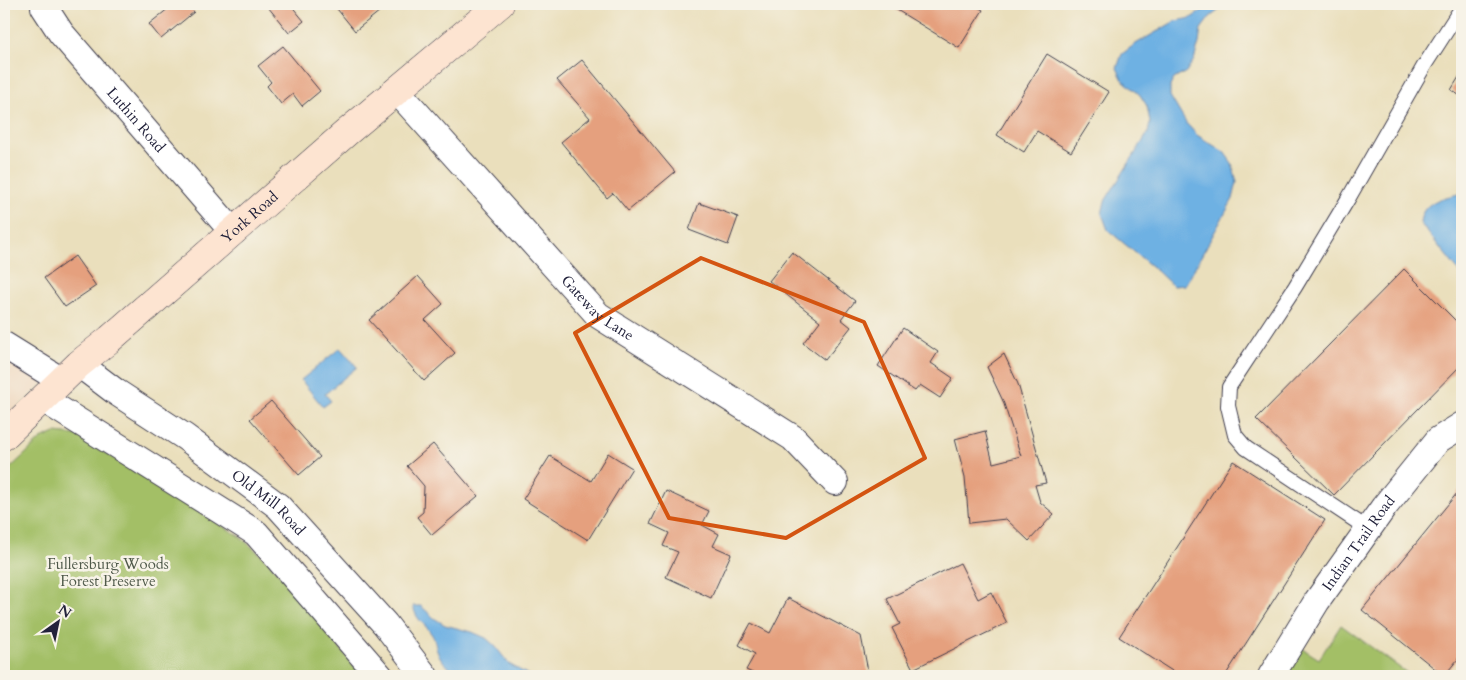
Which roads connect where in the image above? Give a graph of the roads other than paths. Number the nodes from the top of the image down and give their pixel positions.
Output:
1 (44, 4) edge
2 (500, 4) edge
3 (1462, 7) edge
4 (396, 91) junction
5 (233, 232) junction
6 (4, 345) edge
7 (61, 381) junction
8 (1462, 425) edge
9 (4, 436) edge
10 (835, 482) dead end
11 (1368, 529) junction
12 (380, 676) edge
13 (425, 676) edge
14 (1271, 676) edge

1 - 5 street, Luthin Road
2 - 4 main road, York Road
3 - 11 lane
4 - 5 main road, York Road
4 - 10 street, Gateway Lane
5 - 7 main road, York Road
6 - 7 street
7 - 9 main road, York Road
7 - 12 street, Old Mill Road
7 - 13 street, Old Mill Road
8 - 11 street, Indian Trail Road
11 - 14 street, Indian Trail Road

